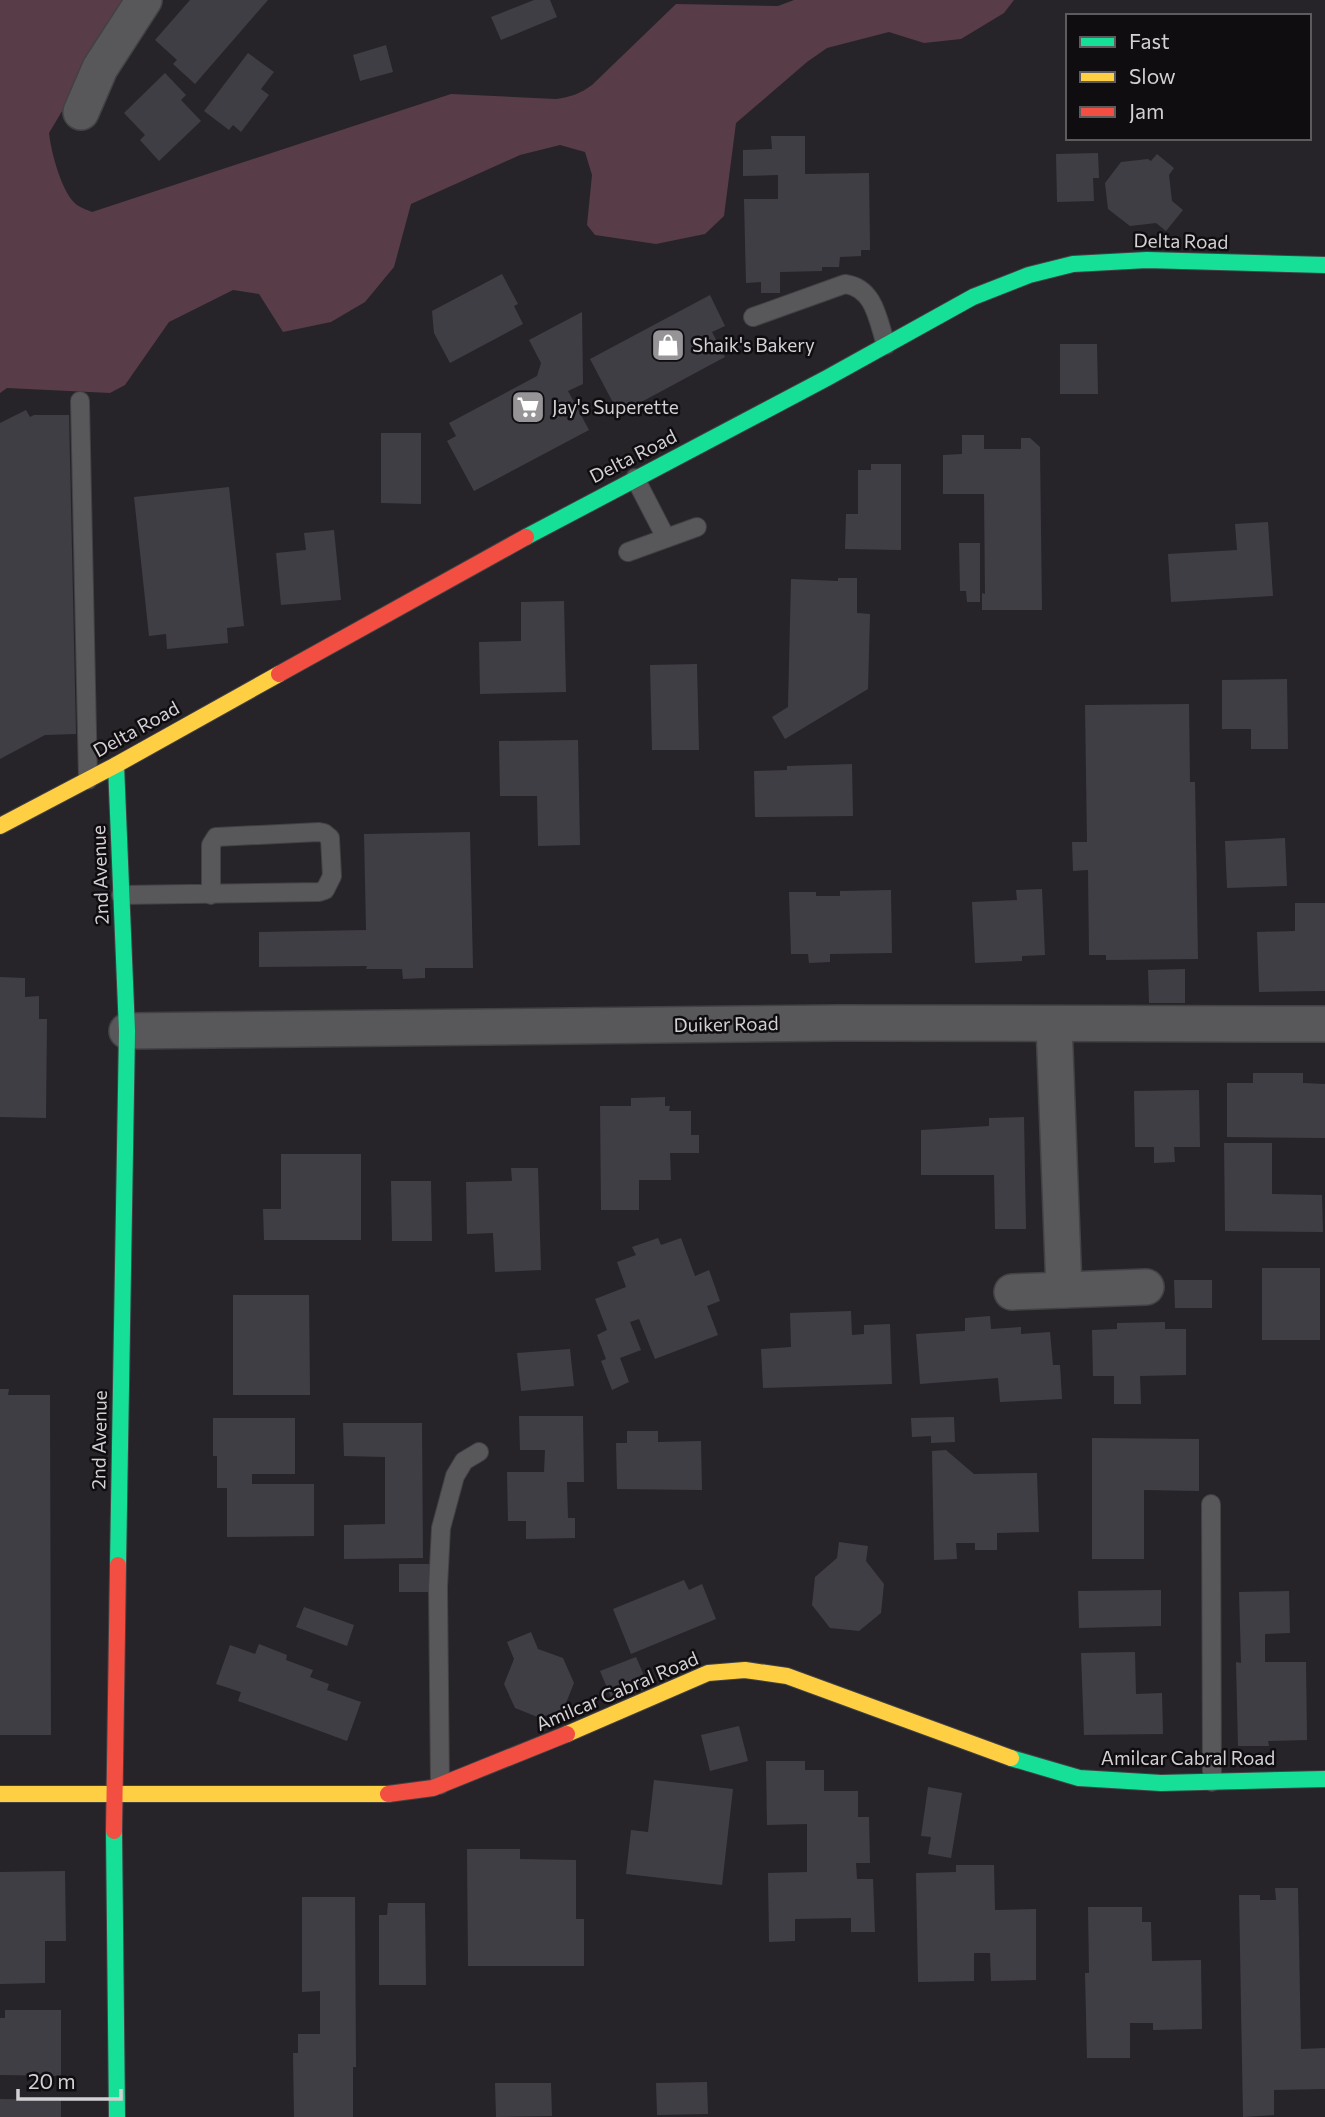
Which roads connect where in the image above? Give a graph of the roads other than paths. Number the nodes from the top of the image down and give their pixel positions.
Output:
1 (144, 0) edge
2 (81, 112) dead end
3 (1325, 265) edge
4 (753, 317) dead end
5 (886, 345) junction
6 (80, 401) dead end
7 (635, 478) junction
8 (697, 527) dead end
9 (666, 538) junction
10 (628, 552) dead end
11 (116, 765) junction
12 (88, 780) junction
13 (0, 826) edge
14 (121, 895) junction
15 (212, 895) junction
16 (1055, 1024) junction
17 (1325, 1024) edge
18 (127, 1031) junction
19 (1146, 1287) dead end
20 (1063, 1290) junction
21 (1012, 1292) dead end
22 (479, 1451) dead end
23 (1211, 1504) dead end
24 (1325, 1779) edge
25 (1212, 1782) junction
26 (440, 1785) junction
27 (0, 1794) edge
28 (114, 1794) junction
29 (117, 2117) edge

1 - 2 street
3 - 5 street, Delta Road
4 - 5 lane
5 - 7 street, Delta Road
6 - 12 lane
7 - 9 lane
7 - 11 street, Delta Road
8 - 9 lane
9 - 10 lane
11 - 12 street, Delta Road
11 - 14 street, 2nd Avenue
12 - 13 street, Delta Road
14 - 15 lane
14 - 18 street, 2nd Avenue
15 - 15 lane
16 - 17 street, Duiker Road
16 - 18 street, Duiker Road
16 - 20 street
18 - 28 street, 2nd Avenue
19 - 20 street
20 - 21 street
22 - 26 lane
23 - 25 lane
24 - 25 street, Amilcar Cabral Road
25 - 26 street, Amilcar Cabral Road
26 - 28 street, Amilcar Cabral Road
27 - 28 street, Amilcar Cabral Road
28 - 29 street, 2nd Avenue

